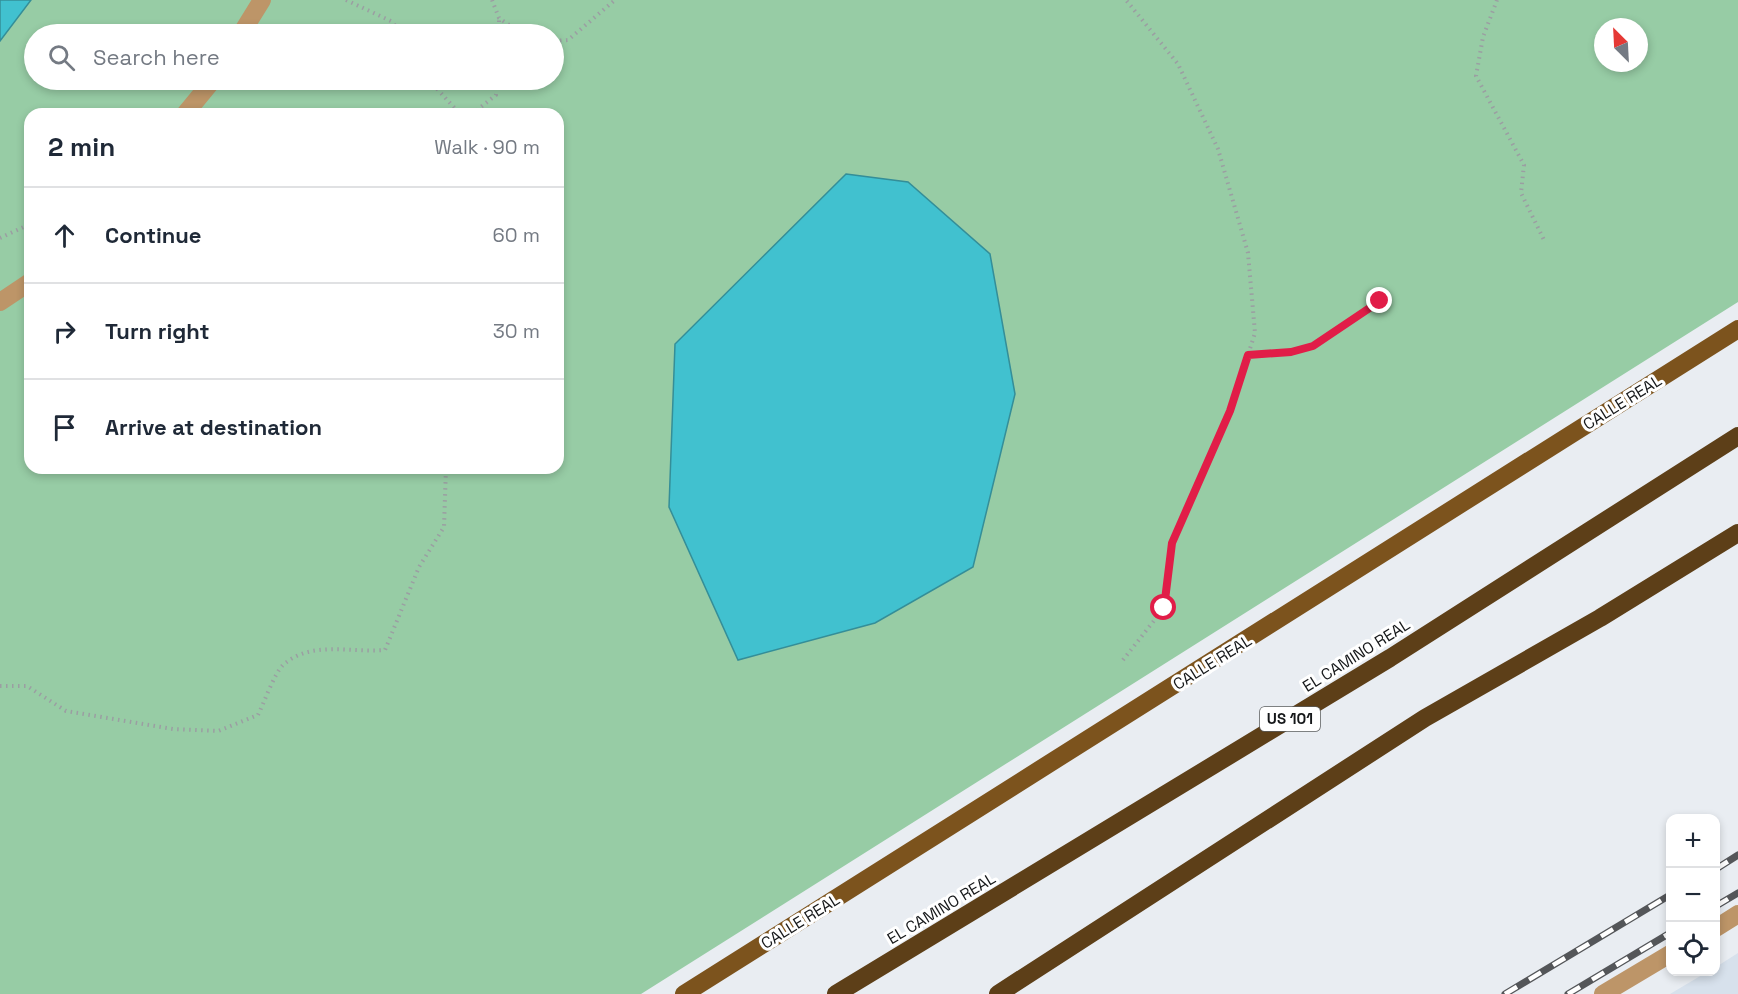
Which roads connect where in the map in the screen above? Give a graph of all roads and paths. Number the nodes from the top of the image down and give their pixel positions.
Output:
1 (262, 0) edge
2 (346, 0) edge
3 (492, 0) edge
4 (614, 0) edge
5 (1126, 0) edge
6 (1497, 0) edge
7 (499, 18) junction
8 (247, 24) edge
9 (394, 24) edge
10 (499, 24) edge
11 (508, 24) edge
12 (564, 40) edge
13 (205, 90) edge
14 (438, 90) edge
15 (496, 90) edge
16 (190, 108) edge
17 (455, 108) edge
18 (480, 108) edge
19 (24, 227) edge
20 (0, 238) edge
21 (1544, 240) dead end
22 (24, 286) edge
23 (1380, 301) dead end
24 (0, 302) edge
25 (1738, 329) edge
26 (1248, 355) junction
27 (1738, 436) edge
28 (446, 474) edge
29 (1738, 533) edge
30 (1123, 660) dead end
31 (0, 686) edge
32 (1738, 914) edge
33 (1720, 925) edge
34 (1666, 957) edge
35 (684, 994) edge
36 (836, 994) edge
37 (998, 994) edge
38 (1603, 994) edge

1 - 8 lane
2 - 9 path
3 - 7 path
4 - 12 path
5 - 26 path
6 - 21 path
7 - 10 path
7 - 11 path
13 - 16 lane
14 - 17 path
15 - 18 path
19 - 20 path
22 - 24 lane
23 - 26 path
25 - 35 main road, CALLE REAL
26 - 30 path
27 - 36 highway, EL CAMINO REAL / US 101
28 - 31 path
29 - 37 highway
32 - 33 lane
34 - 38 lane

